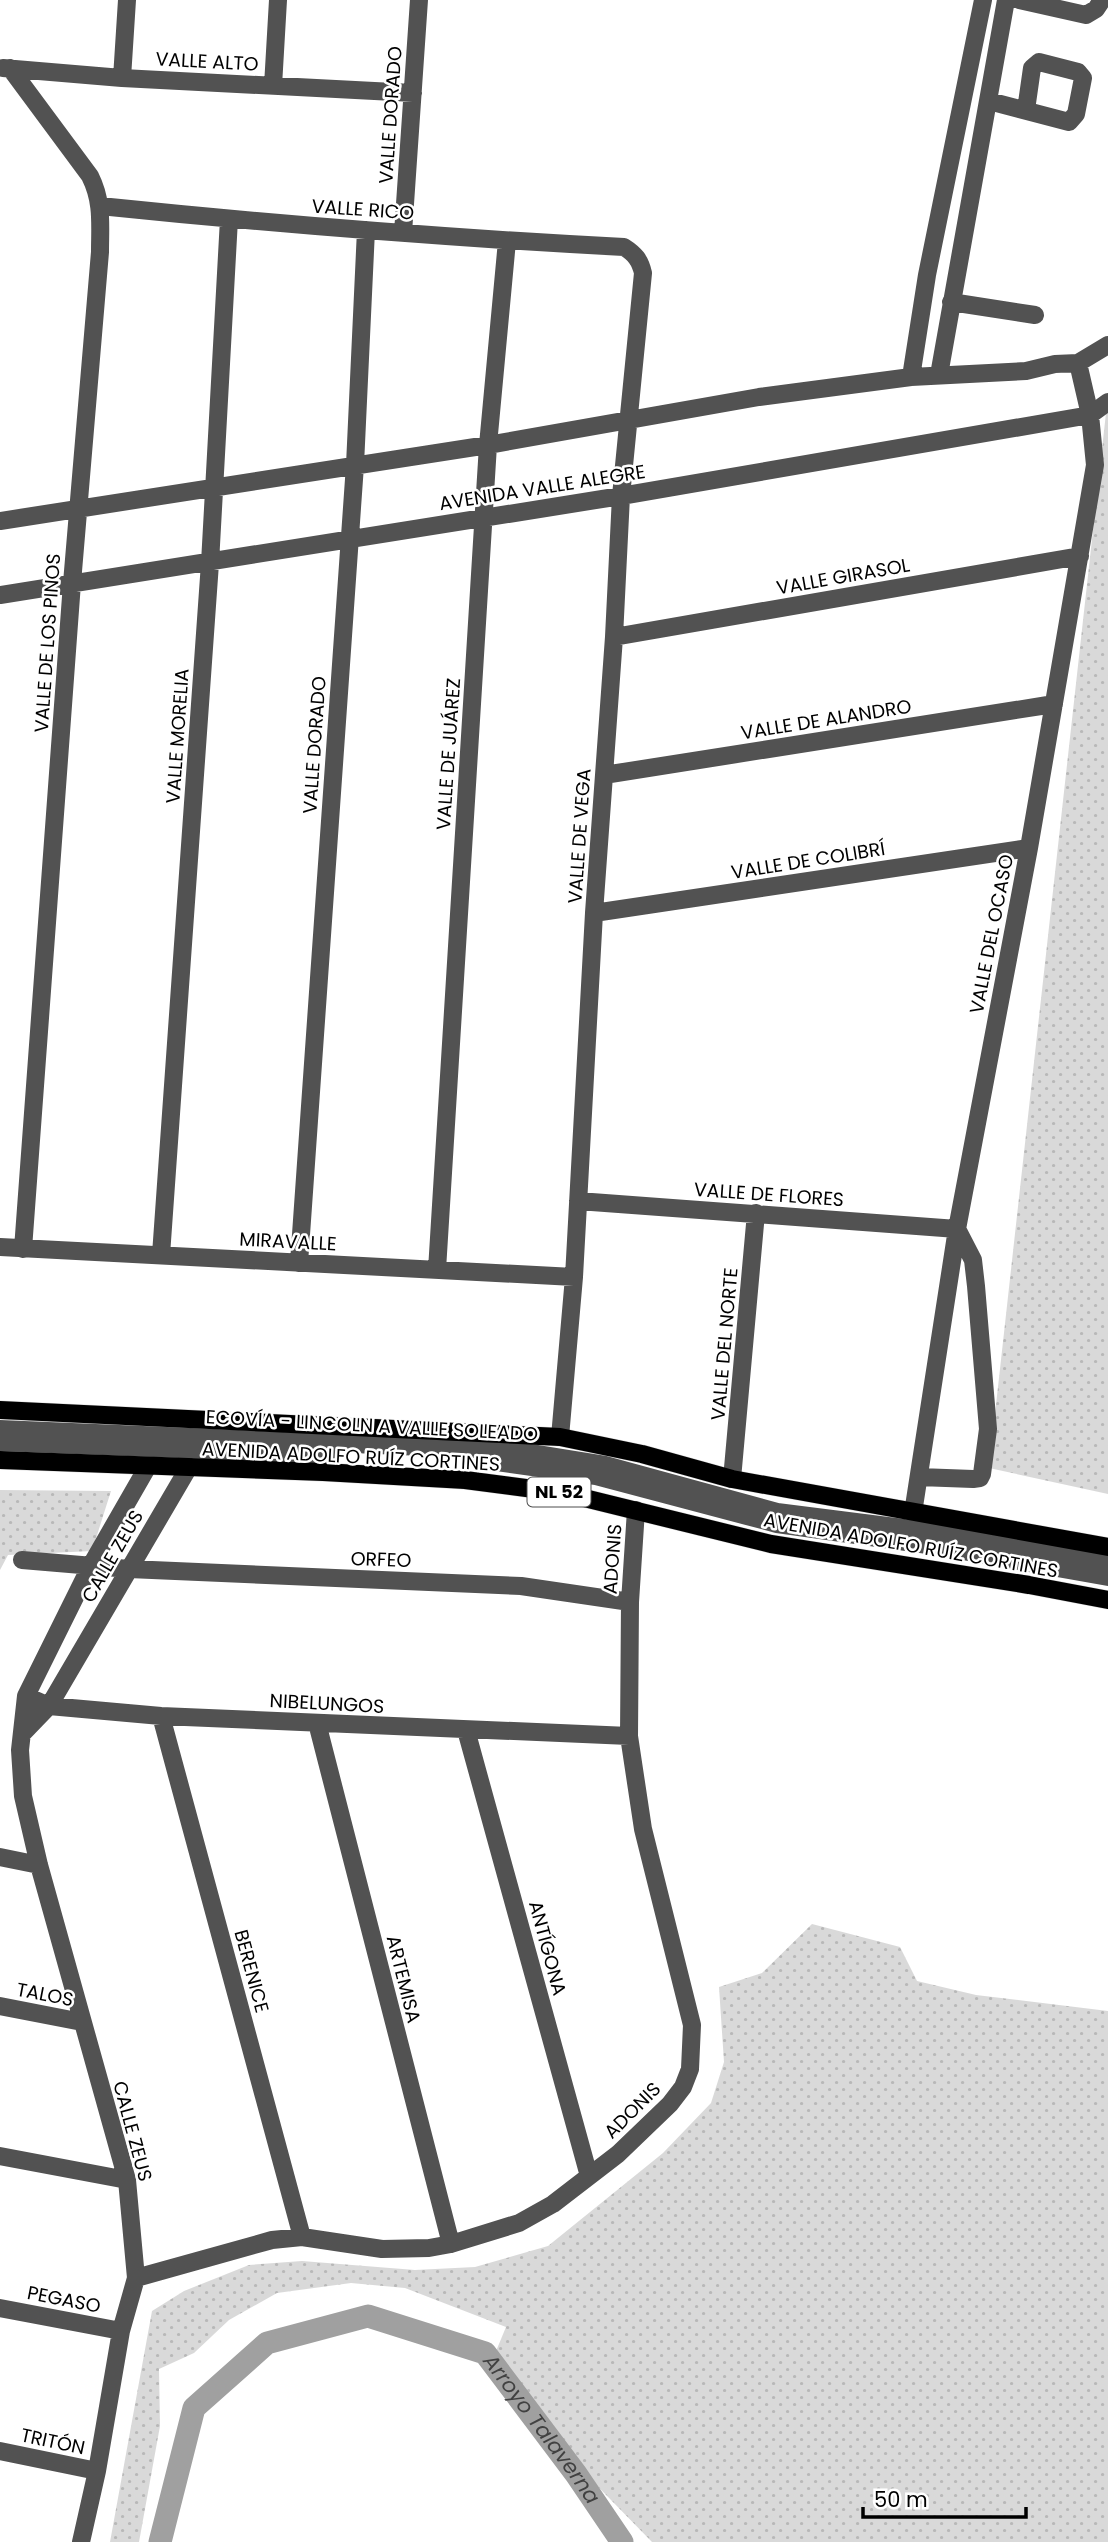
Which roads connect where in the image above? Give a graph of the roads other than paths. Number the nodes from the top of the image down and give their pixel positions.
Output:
1 (127, 0) edge
2 (278, 0) edge
3 (419, 0) edge
4 (982, 0) edge
5 (1006, 0) edge
6 (1019, 0) edge
7 (1102, 0) edge
8 (1044, 3) edge
9 (5, 68) edge
10 (122, 78) junction
11 (273, 86) junction
12 (413, 93) junction
13 (989, 101) junction
14 (1026, 110) dead end
15 (100, 206) junction
16 (229, 219) junction
17 (366, 230) junction
18 (403, 233) junction
19 (507, 241) junction
20 (624, 247) joint
21 (951, 302) junction
22 (1035, 315) dead end
23 (1108, 345) edge
24 (1078, 363) junction
25 (939, 375) junction
26 (911, 377) junction
27 (1108, 402) edge
28 (1090, 415) junction
29 (628, 420) junction
30 (488, 445) junction
31 (355, 465) junction
32 (214, 487) junction
33 (621, 496) junction
34 (78, 507) junction
35 (484, 518) junction
36 (0, 521) edge
37 (349, 539) junction
38 (1080, 556) junction
39 (210, 563) junction
40 (72, 583) junction
41 (0, 595) edge
42 (614, 637) junction
43 (1054, 704) junction
44 (604, 775) junction
45 (1029, 848) junction
46 (594, 913) junction
47 (578, 1201) junction
48 (757, 1213) junction
49 (957, 1229) junction
50 (0, 1247) edge
51 (23, 1249) junction
52 (161, 1255) junction
53 (299, 1263) junction
54 (437, 1270) junction
55 (573, 1277) junction
56 (0, 1410) edge
57 (0, 1429) edge
58 (560, 1437) junction
59 (0, 1442) edge
60 (0, 1460) edge
61 (148, 1466) junction
62 (189, 1467) junction
63 (919, 1477) junction
64 (732, 1479) junction
65 (636, 1510) junction
66 (914, 1513) junction
67 (1108, 1547) edge
68 (22, 1560) dead end
69 (1108, 1563) edge
70 (90, 1567) junction
71 (129, 1569) junction
72 (1108, 1577) edge
73 (1108, 1600) edge
74 (630, 1602) junction
75 (26, 1696) junction
76 (48, 1706) junction
77 (161, 1716) junction
78 (317, 1724) junction
79 (466, 1730) junction
80 (22, 1734) junction
81 (629, 1736) junction
82 (0, 1857) edge
83 (39, 1865) junction
84 (0, 2006) edge
85 (82, 2022) junction
86 (0, 2156) edge
87 (589, 2176) junction
88 (127, 2180) junction
89 (302, 2237) junction
90 (451, 2245) junction
91 (136, 2278) junction
92 (0, 2308) edge
93 (121, 2331) junction
94 (0, 2451) edge
95 (97, 2471) junction
96 (81, 2542) edge

1 - 10 street
2 - 11 street
3 - 12 street, VALLE DORADO
4 - 26 street
5 - 13 street
6 - 8 street
7 - 8 street
9 - 10 street, VALLE ALTO
9 - 15 street, VALLE DE LOS PINOS
10 - 11 street, VALLE ALTO
11 - 12 street, VALLE ALTO
12 - 18 street, VALLE DORADO
13 - 14 street
13 - 21 street
15 - 16 street, VALLE RICO
15 - 34 street, VALLE DE LOS PINOS
16 - 17 street, VALLE RICO
16 - 32 street, VALLE MORELIA
17 - 18 street, VALLE RICO
17 - 31 street, VALLE DORADO
18 - 19 street, VALLE RICO
19 - 20 street, VALLE RICO
19 - 30 street, VALLE DE JUÁREZ
20 - 29 street, VALLE DE VEGA
21 - 22 street
21 - 25 street
23 - 24 street
24 - 25 street
24 - 28 street, VALLE DEL OCASO
25 - 26 street
26 - 29 street
27 - 28 street
28 - 33 street, AVENIDA VALLE ALEGRE
28 - 38 street, VALLE DEL OCASO
29 - 30 street
29 - 33 street, VALLE DE VEGA
30 - 31 street
30 - 35 street, VALLE DE JUÁREZ
31 - 32 street
31 - 37 street, VALLE DORADO
32 - 34 street
32 - 39 street, VALLE MORELIA
33 - 35 street, AVENIDA VALLE ALEGRE
33 - 42 street, VALLE DE VEGA
34 - 36 street
34 - 40 street, VALLE DE LOS PINOS
35 - 37 street, AVENIDA VALLE ALEGRE
35 - 54 street, VALLE DE JUÁREZ
37 - 39 street, AVENIDA VALLE ALEGRE
37 - 53 street, VALLE DORADO
38 - 42 street, VALLE GIRASOL
38 - 43 street, VALLE DEL OCASO
39 - 40 street, AVENIDA VALLE ALEGRE
39 - 52 street, VALLE MORELIA
40 - 41 street, AVENIDA VALLE ALEGRE
40 - 51 street, VALLE DE LOS PINOS
42 - 44 street, VALLE DE VEGA
43 - 44 street, VALLE DE ALANDRO
43 - 45 street, VALLE DEL OCASO
44 - 46 street, VALLE DE VEGA
45 - 46 street, VALLE DE COLIBRÍ
45 - 49 street, VALLE DEL OCASO
46 - 47 street, VALLE DE VEGA
47 - 48 street, VALLE DE FLORES
47 - 55 street, VALLE DE VEGA
48 - 49 street, VALLE DE FLORES
48 - 64 street, VALLE DEL NORTE
49 - 63 street, VALLE DEL OCASO
49 - 63 street
50 - 51 street, MIRAVALLE
51 - 52 street, MIRAVALLE
52 - 53 street, MIRAVALLE
53 - 54 street, MIRAVALLE
54 - 55 street, MIRAVALLE
55 - 58 street, VALLE DE VEGA
56 - 58 main road, AVENIDA ADOLFO RUÍZ CORTINES
57 - 69 street, ECOVÍA - LINCOLN A VALLE SOLEADO
58 - 64 main road, AVENIDA ADOLFO RUÍZ CORTINES
59 - 72 street
60 - 61 main road, AVENIDA ADOLFO RUÍZ CORTINES / NL 52
61 - 62 main road, AVENIDA ADOLFO RUÍZ CORTINES / NL 52
61 - 70 street, CALLE ZEUS
62 - 65 main road, AVENIDA ADOLFO RUÍZ CORTINES / NL 52
62 - 71 street, CALLE ZEUS
63 - 66 street, VALLE DEL OCASO
64 - 66 main road, AVENIDA ADOLFO RUÍZ CORTINES
65 - 73 main road, AVENIDA ADOLFO RUÍZ CORTINES / NL 52
65 - 74 street, ADONIS
66 - 67 main road, AVENIDA ADOLFO RUÍZ CORTINES
68 - 70 street, ORFEO
70 - 71 street, ORFEO
70 - 75 street, CALLE ZEUS
71 - 74 street, ORFEO
71 - 76 street, CALLE ZEUS
74 - 81 street, ADONIS
75 - 76 street, NIBELUNGOS
75 - 80 street, CALLE ZEUS
76 - 77 street, NIBELUNGOS
76 - 80 street, CALLE ZEUS
77 - 78 street, NIBELUNGOS
77 - 89 street, BERENICE
78 - 79 street, NIBELUNGOS
78 - 90 street, ARTEMISA
79 - 81 street, NIBELUNGOS
79 - 87 street, ANTÍGONA
80 - 83 street, CALLE ZEUS
81 - 87 street, ADONIS
82 - 83 street
83 - 85 street, CALLE ZEUS
84 - 85 street, TALOS
85 - 88 street, CALLE ZEUS
86 - 88 street
87 - 90 street, ADONIS
88 - 91 street, CALLE ZEUS
89 - 90 street, ADONIS
89 - 91 street, ADONIS
91 - 93 street, CALLE ZEUS
92 - 93 street, PEGASO
93 - 95 street, CALLE ZEUS
94 - 95 street, TRITÓN
95 - 96 street, CALLE ZEUS

